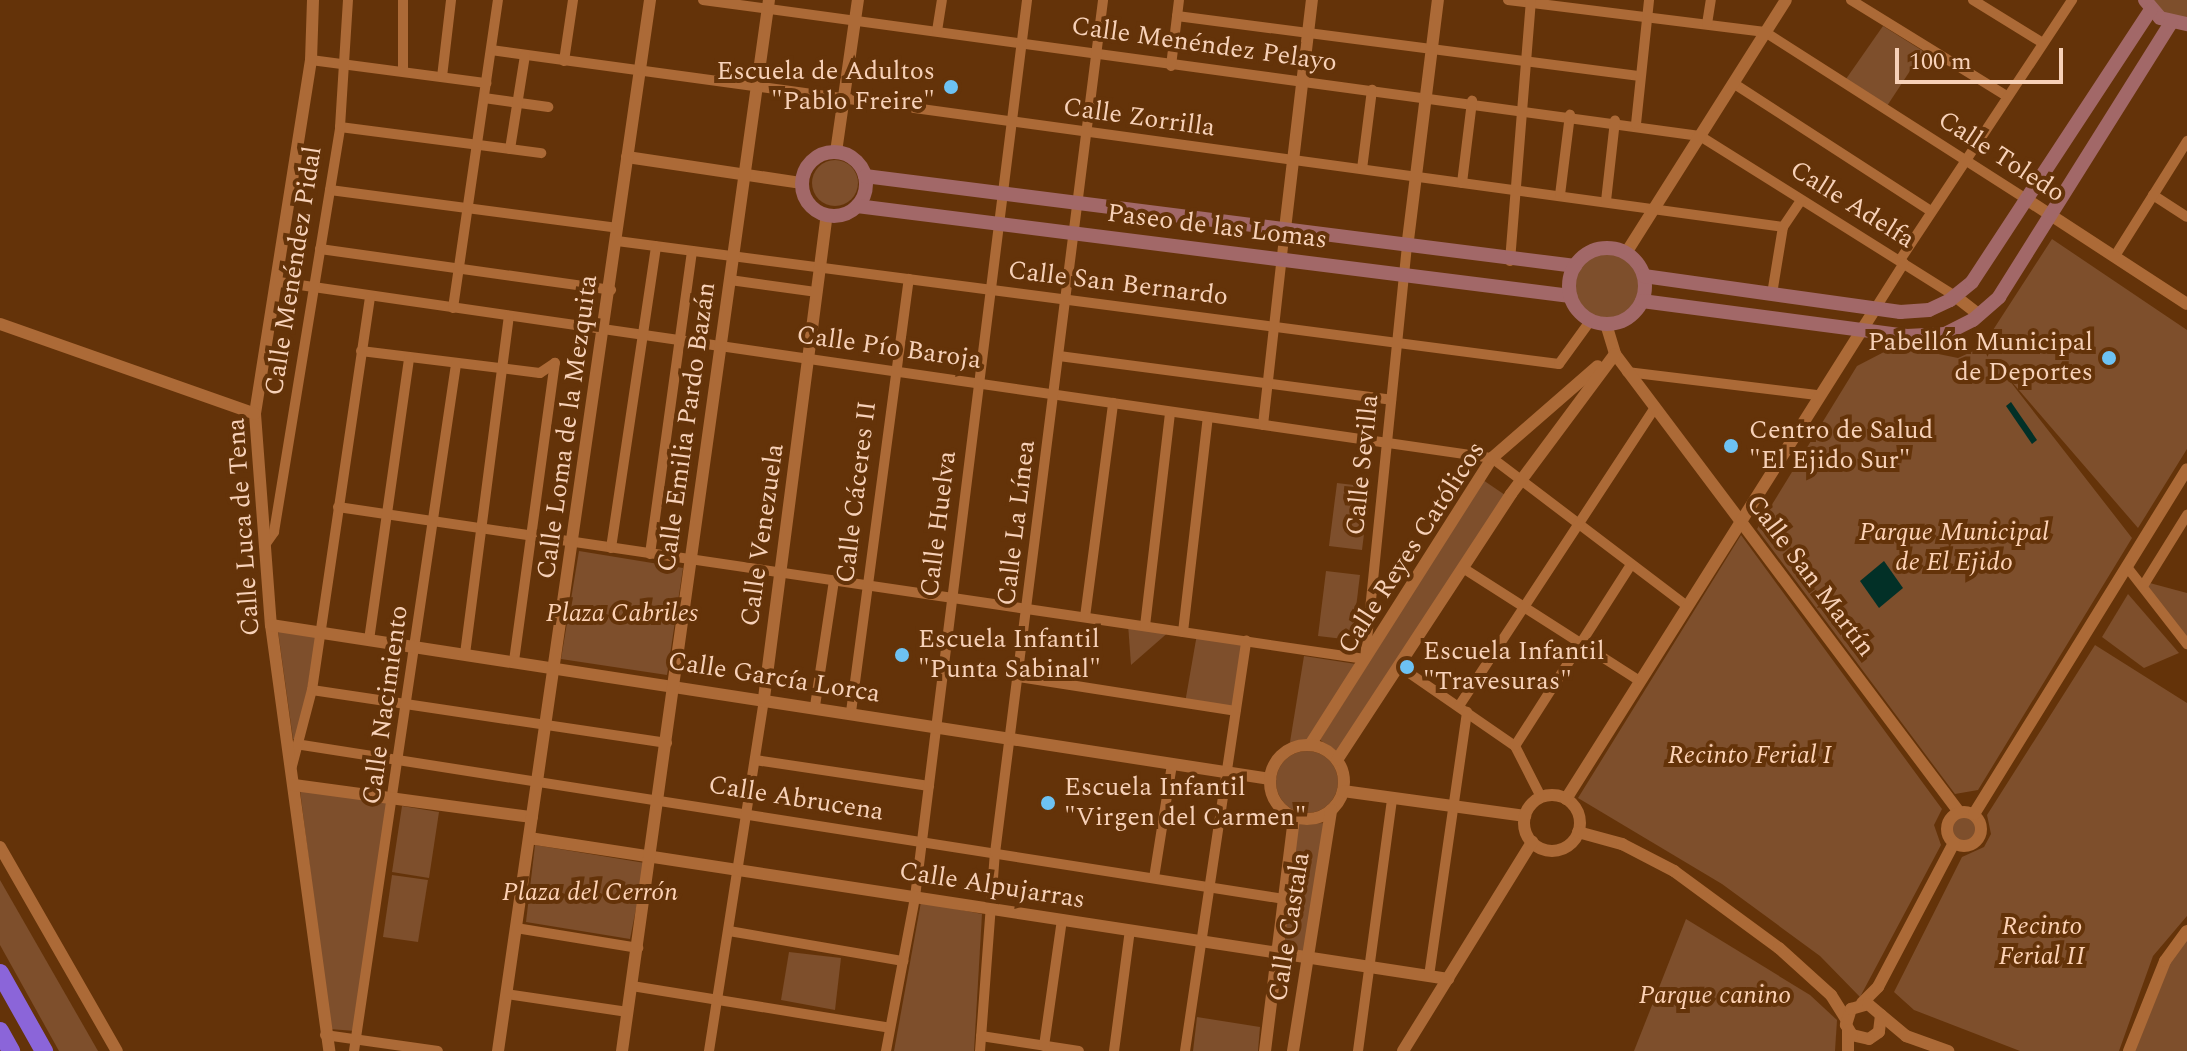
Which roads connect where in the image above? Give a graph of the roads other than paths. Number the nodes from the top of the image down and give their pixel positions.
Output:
1 (313, 0) edge
2 (348, 0) edge
3 (403, 0) edge
4 (451, 0) edge
5 (498, 0) edge
6 (573, 0) edge
7 (650, 0) edge
8 (703, 0) edge
9 (858, 0) edge
10 (942, 0) edge
11 (1027, 0) edge
12 (1103, 0) edge
13 (1179, 0) edge
14 (1312, 0) edge
15 (1438, 0) edge
16 (1508, 0) edge
17 (1649, 0) edge
18 (1711, 0) edge
19 (1786, 0) edge
20 (1851, 0) edge
21 (1973, 0) edge
22 (2072, 0) edge
23 (1531, 1) edge
24 (769, 4) edge
25 (2148, 5) edge
26 (1177, 16) junction
27 (1647, 18) junction
28 (856, 21) junction
29 (2171, 23) junction
30 (1707, 24) junction
31 (2187, 24) edge
32 (937, 31) junction
33 (1309, 32) junction
34 (1765, 32) junction
35 (1022, 41) junction
36 (2043, 43) junction
37 (491, 50) junction
38 (1432, 50) junction
39 (1096, 54) junction
40 (525, 55) junction
41 (311, 60) junction
42 (1527, 60) junction
43 (564, 61) junction
44 (347, 63) junction
45 (1171, 66) junction
46 (403, 71) junction
47 (640, 73) junction
48 (1638, 76) junction
49 (442, 77) junction
50 (1303, 81) junction
51 (486, 83) junction
52 (1733, 83) junction
53 (756, 88) junction
54 (1372, 90) junction
55 (2005, 95) junction
56 (1425, 96) junction
57 (484, 98) junction
58 (842, 100) junction
59 (1472, 101) junction
60 (518, 102) junction
61 (548, 107) dead end
62 (1523, 108) junction
63 (1570, 115) junction
64 (1615, 121) junction
65 (1011, 122) junction
66 (1636, 124) junction
67 (340, 127) junction
68 (1086, 133) junction
69 (1700, 136) junction
70 (2187, 142) edge
71 (476, 145) junction
72 (510, 149) junction
73 (836, 152) junction
74 (541, 153) dead end
75 (627, 157) junction
76 (1965, 159) junction
77 (1292, 160) junction
78 (1362, 169) junction
79 (744, 174) junction
80 (865, 176) junction
81 (1415, 176) junction
82 (802, 183) junction
83 (1462, 183) junction
84 (330, 190) junction
85 (1516, 190) junction
86 (1002, 193) junction
87 (1560, 195) junction
88 (2153, 195) junction
89 (2026, 199) junction
90 (1801, 200) junction
91 (1606, 201) junction
92 (1078, 203) junction
93 (857, 206) junction
94 (467, 208) junction
95 (1654, 208) junction
96 (1931, 211) junction
97 (827, 215) junction
98 (2051, 215) junction
99 (2187, 217) edge
100 (999, 224) junction
101 (1783, 227) junction
102 (1285, 229) junction
103 (1074, 233) junction
104 (617, 235) junction
105 (656, 246) junction
106 (1407, 248) junction
107 (320, 249) junction
108 (692, 251) junction
109 (1626, 253) junction
110 (733, 256) junction
111 (2115, 256) junction
112 (1281, 259) junction
113 (1510, 261) junction
114 (1902, 262) junction
115 (1575, 266) junction
116 (820, 268) junction
117 (458, 270) junction
118 (1404, 276) junction
119 (1644, 276) junction
120 (909, 279) junction
121 (730, 280) junction
122 (279, 282) junction
123 (314, 287) junction
124 (611, 290) junction
125 (990, 290) junction
126 (817, 292) junction
127 (1772, 294) junction
128 (370, 296) junction
129 (1570, 296) junction
130 (1955, 296) junction
131 (1066, 300) junction
132 (1642, 301) junction
133 (2187, 304) edge
134 (453, 308) junction
135 (1875, 309) junction
136 (1979, 315) junction
137 (509, 316) junction
138 (1598, 322) junction
139 (0, 324) edge
140 (1274, 327) junction
141 (602, 329) junction
142 (1859, 333) junction
143 (643, 334) junction
144 (681, 340) junction
145 (1397, 343) junction
146 (721, 346) junction
147 (361, 351) junction
148 (1059, 356) junction
149 (1611, 357) junction
150 (409, 358) junction
151 (809, 359) junction
152 (456, 364) junction
153 (502, 370) junction
154 (895, 371) junction
155 (1627, 372) junction
156 (979, 383) junction
157 (1268, 383) junction
158 (1055, 395) junction
159 (1817, 395) junction
160 (1391, 400) junction
161 (1113, 403) junction
162 (1655, 408) junction
163 (1170, 412) junction
164 (255, 414) junction
165 (1208, 417) junction
166 (1263, 425) junction
167 (1387, 443) junction
168 (1492, 458) junction
169 (2187, 469) edge
170 (1518, 483) junction
171 (338, 507) junction
172 (387, 514) junction
173 (2187, 515) edge
174 (1741, 520) junction
175 (434, 521) junction
176 (1574, 526) junction
177 (482, 527) junction
178 (530, 535) junction
179 (573, 542) junction
180 (265, 545) junction
181 (611, 548) junction
182 (650, 554) junction
183 (691, 560) junction
184 (1630, 566) junction
185 (2127, 567) junction
186 (1463, 568) junction
187 (781, 572) junction
188 (834, 580) junction
189 (867, 585) junction
190 (2143, 586) junction
191 (952, 598) junction
192 (1687, 606) junction
193 (1522, 607) junction
194 (1029, 609) junction
195 (1085, 617) junction
196 (271, 625) junction
197 (1145, 626) junction
198 (1183, 632) junction
199 (321, 633) junction
200 (369, 640) junction
201 (1246, 641) junction
202 (1580, 644) junction
203 (2187, 644) edge
204 (417, 647) junction
205 (465, 654) junction
206 (1365, 659) junction
207 (514, 661) junction
208 (1399, 666) junction
209 (555, 668) junction
210 (1019, 677) junction
211 (1640, 681) junction
212 (675, 684) junction
213 (312, 690) junction
214 (764, 698) junction
215 (408, 705) junction
216 (815, 706) junction
217 (1463, 709) junction
218 (1235, 711) junction
219 (851, 712) junction
220 (545, 726) junction
221 (936, 727) junction
222 (1011, 737) junction
223 (667, 743) junction
224 (302, 745) junction
225 (1310, 745) junction
226 (1515, 746) junction
227 (400, 759) junction
228 (755, 760) junction
229 (1337, 760) junction
230 (1172, 764) junction
231 (292, 766) junction
232 (1226, 774) junction
233 (1270, 779) junction
234 (537, 781) junction
235 (294, 785) junction
236 (929, 786) junction
237 (1343, 791) junction
238 (1541, 797) junction
239 (1392, 798) junction
240 (394, 799) junction
241 (1566, 799) junction
242 (659, 800) junction
243 (1453, 806) junction
244 (1331, 810) junction
245 (1959, 812) junction
246 (747, 814) junction
247 (1974, 814) junction
248 (1525, 816) junction
249 (532, 817) junction
250 (1294, 817) junction
251 (1578, 832) junction
252 (529, 838) junction
253 (922, 841) junction
254 (1532, 842) junction
255 (1954, 843) junction
256 (0, 847) edge
257 (995, 853) junction
258 (652, 857) junction
259 (739, 870) junction
260 (1154, 878) junction
261 (1209, 886) junction
262 (915, 897) junction
263 (1284, 899) junction
264 (989, 909) junction
265 (1062, 919) junction
266 (516, 928) junction
267 (1130, 930) junction
268 (729, 931) junction
269 (2187, 931) edge
270 (1201, 941) junction
271 (638, 948) junction
272 (1279, 952) junction
273 (1306, 958) junction
274 (903, 961) junction
275 (1369, 967) junction
276 (0, 973) edge
277 (1429, 976) junction
278 (1448, 979) junction
279 (632, 986) junction
280 (1878, 987) junction
281 (506, 994) junction
282 (1831, 995) junction
283 (718, 998) junction
284 (1859, 1004) junction
285 (628, 1012) junction
286 (1880, 1012) junction
287 (1847, 1025) junction
288 (890, 1028) junction
289 (0, 1031) edge
290 (325, 1035) junction
291 (981, 1036) junction
292 (1906, 1036) junction
293 (1872, 1038) junction
294 (358, 1039) junction
295 (1044, 1046) junction
296 (11, 1051) edge
297 (44, 1051) edge
298 (117, 1051) edge
299 (329, 1051) edge
300 (354, 1051) edge
301 (438, 1051) edge
302 (498, 1051) edge
303 (622, 1051) edge
304 (709, 1051) edge
305 (886, 1051) edge
306 (980, 1051) edge
307 (1079, 1051) edge
308 (1114, 1051) edge
309 (1185, 1051) edge
310 (1265, 1051) edge
311 (1293, 1051) edge
312 (1358, 1051) edge
313 (1403, 1051) edge
314 (1848, 1051) edge
315 (1859, 1051) edge
316 (1948, 1051) edge
317 (2129, 1051) edge

1 - 41 street, Calle Luca de Tena
2 - 44 street, Calle Menéndez Pidal
3 - 46 street
4 - 49 street
5 - 37 street
6 - 43 street
7 - 47 street, Calle Loma de la Mezquita
8 - 24 street, Calle Menéndez Pelayo
9 - 28 street
10 - 32 street
11 - 35 street, Calle Huelva
12 - 39 street, Calle La Línea
13 - 26 street
14 - 33 street
15 - 38 street
16 - 23 street, Calle Toledo
17 - 27 street
18 - 30 street
19 - 34 street
20 - 55 street
21 - 36 street
22 - 36 street
23 - 27 street, Calle Toledo
23 - 42 street
24 - 28 street, Calle Menéndez Pelayo
24 - 53 street, Calle Emilia Pardo Bazán
25 - 29 main road
25 - 89 main road
26 - 33 street
26 - 45 street
27 - 30 street, Calle Toledo
27 - 48 street
28 - 32 street, Calle Menéndez Pelayo
28 - 58 street
29 - 31 main road
29 - 98 main road
30 - 34 street, Calle Toledo
32 - 35 street, Calle Menéndez Pelayo
33 - 38 street
33 - 50 street
34 - 52 street
34 - 76 street, Calle Toledo
35 - 39 street, Calle Menéndez Pelayo
35 - 65 street, Calle Huelva
36 - 55 street
37 - 40 street, Calle Zorrilla
37 - 51 street
38 - 42 street
38 - 56 street
39 - 45 street, Calle Menéndez Pelayo
39 - 68 street, Calle La Línea
40 - 43 street, Calle Zorrilla
40 - 60 street
41 - 44 street
41 - 122 street, Calle Luca de Tena
42 - 48 street
42 - 62 street
43 - 47 street, Calle Zorrilla
44 - 46 street
44 - 67 street, Calle Menéndez Pidal
45 - 50 street, Calle Menéndez Pelayo
46 - 49 street
47 - 53 street, Calle Zorrilla
47 - 75 street, Calle Loma de la Mezquita
48 - 66 street
49 - 51 street
50 - 54 street, Calle Menéndez Pelayo
50 - 77 street
51 - 57 street
52 - 69 street
52 - 96 street
53 - 58 street, Calle Zorrilla
53 - 79 street, Calle Emilia Pardo Bazán
54 - 56 street, Calle Menéndez Pelayo
54 - 78 street
55 - 76 street
56 - 59 street, Calle Menéndez Pelayo
56 - 81 street
57 - 60 street
57 - 71 street
58 - 65 street, Calle Zorrilla
58 - 73 street
59 - 62 street, Calle Menéndez Pelayo
59 - 83 street
60 - 61 street
60 - 72 street
62 - 63 street, Calle Menéndez Pelayo
62 - 85 street
63 - 64 street, Calle Menéndez Pelayo
63 - 87 street
64 - 66 street, Calle Menéndez Pelayo
64 - 91 street
65 - 68 street, Calle Zorrilla
65 - 86 street, Calle Huelva
66 - 69 street, Calle Menéndez Pelayo
67 - 71 street
67 - 84 street, Calle Menéndez Pidal
68 - 77 street, Calle Zorrilla
68 - 92 street, Calle La Línea
69 - 90 street, Calle Adelfa
69 - 95 street
70 - 88 street
71 - 72 street
71 - 94 street
72 - 74 street
73 - 80 main road
73 - 82 main road
75 - 79 street
75 - 104 street, Calle Loma de la Mezquita
76 - 89 street, Calle Toledo
76 - 96 street
77 - 78 street, Calle Zorrilla
77 - 102 street
78 - 81 street, Calle Zorrilla
79 - 82 street
79 - 110 street, Calle Emilia Pardo Bazán
80 - 86 main road, Paseo de las Lomas
80 - 93 main road
81 - 83 street, Calle Zorrilla
81 - 106 street
82 - 97 main road
83 - 85 street, Calle Zorrilla
84 - 94 street, Calle San Bernardo
84 - 107 street, Calle Menéndez Pidal
85 - 87 street, Calle Zorrilla
85 - 113 street
86 - 92 main road, Paseo de las Lomas
86 - 100 street, Calle Huelva
87 - 91 street, Calle Zorrilla
88 - 99 street
88 - 111 street
89 - 98 street, Calle Toledo
89 - 130 main road
90 - 101 street
90 - 114 street, Calle Adelfa
91 - 95 street, Calle Zorrilla
92 - 102 main road, Paseo de las Lomas
92 - 103 street, Calle La Línea
93 - 97 main road
93 - 100 main road, Paseo de las Lomas
94 - 104 street, Calle San Bernardo
94 - 117 street
95 - 101 street, Calle Zorrilla
95 - 109 street
96 - 114 street
97 - 116 street, Calle Venezuela
98 - 111 street, Calle Toledo
98 - 136 main road
100 - 103 main road, Paseo de las Lomas
100 - 125 street, Calle Huelva
101 - 127 street
102 - 106 main road, Paseo de las Lomas
102 - 112 street
103 - 112 main road, Paseo de las Lomas
103 - 131 street, Calle La Línea
104 - 105 street, Calle San Bernardo
104 - 124 street, Calle Loma de la Mezquita
105 - 108 street, Calle San Bernardo
105 - 143 street
106 - 113 main road, Paseo de las Lomas
106 - 118 street, Calle Sevilla
107 - 117 street
107 - 123 street, Calle Menéndez Pidal
108 - 110 street, Calle San Bernardo
108 - 144 street
109 - 115 main road
109 - 119 main road
110 - 116 street, Calle San Bernardo
110 - 121 street, Calle Emilia Pardo Bazán
111 - 133 street, Calle Toledo
112 - 118 main road, Paseo de las Lomas
112 - 140 street
113 - 115 main road, Paseo de las Lomas
114 - 130 street, Calle Adelfa
114 - 135 street
115 - 129 main road
116 - 120 street, Calle San Bernardo
116 - 126 street, Calle Venezuela
117 - 124 street
117 - 134 street
118 - 129 main road, Paseo de las Lomas
118 - 145 street, Calle Sevilla
119 - 127 main road
119 - 132 main road
120 - 125 street, Calle San Bernardo
120 - 154 street, Calle Cáceres II
121 - 126 street
121 - 146 street, Calle Emilia Pardo Bazán
122 - 123 street, Calle Pío Baroja
122 - 164 street, Calle Luca de Tena
123 - 128 street, Calle Pío Baroja
123 - 180 street, Calle Menéndez Pidal
124 - 141 street, Calle Loma de la Mezquita
125 - 131 street, Calle San Bernardo
125 - 156 street, Calle Huelva
126 - 151 street, Calle Venezuela
127 - 135 main road
128 - 134 street, Calle Pío Baroja
128 - 147 street
129 - 138 main road
130 - 135 main road
130 - 136 street, Calle Adelfa
131 - 140 street, Calle San Bernardo
131 - 148 street, Calle La Línea
132 - 138 main road
132 - 142 main road
134 - 137 street, Calle Pío Baroja
135 - 142 street
136 - 142 main road
137 - 141 street, Calle Pío Baroja
137 - 153 street
138 - 145 street, Calle San Bernardo
138 - 149 street, Calle San Martín
139 - 164 street
140 - 145 street, Calle San Bernardo
140 - 157 street
141 - 143 street, Calle Pío Baroja
141 - 179 street, Calle Loma de la Mezquita
142 - 159 street
143 - 144 street, Calle Pío Baroja
143 - 181 street
144 - 146 street, Calle Pío Baroja
144 - 182 street
145 - 160 street, Calle Sevilla
146 - 151 street, Calle Pío Baroja
146 - 183 street, Calle Emilia Pardo Bazán
147 - 150 street
147 - 171 street
148 - 157 street
148 - 158 street, Calle La Línea
149 - 155 street, Calle San Martín
149 - 168 street, Calle Reyes Católicos
149 - 170 street, Calle Reyes Católicos
150 - 152 street
150 - 172 street
151 - 154 street, Calle Pío Baroja
151 - 187 street, Calle Venezuela
152 - 153 street
152 - 175 street, Calle Nacimiento
153 - 177 street
153 - 178 street
154 - 156 street, Calle Pío Baroja
154 - 189 street, Calle Cáceres II
155 - 159 street
155 - 162 street, Calle San Martín
156 - 158 street, Calle Pío Baroja
156 - 191 street, Calle Huelva
157 - 160 street
157 - 166 street
158 - 161 street, Calle Pío Baroja
158 - 194 street, Calle La Línea
159 - 174 street
160 - 167 street, Calle Sevilla
161 - 163 street, Calle Pío Baroja
161 - 195 street
162 - 174 street, Calle San Martín
162 - 176 street
163 - 165 street, Calle Pío Baroja
163 - 197 street
164 - 180 street, Calle Luca de Tena
165 - 166 street, Calle Pío Baroja
165 - 198 street
166 - 167 street, Calle Pío Baroja
167 - 168 street, Calle Pío Baroja
167 - 206 street, Calle Sevilla
168 - 170 street
168 - 206 street, Calle Reyes Católicos
169 - 185 street
170 - 176 street
170 - 186 street, Calle Reyes Católicos
171 - 172 street
171 - 199 street
172 - 175 street
172 - 200 street
173 - 190 street
174 - 192 street
174 - 245 street, Calle San Martín
175 - 177 street
175 - 204 street, Calle Nacimiento
176 - 184 street
176 - 193 street
177 - 178 street
177 - 205 street
178 - 179 street
178 - 207 street
179 - 181 street
179 - 209 street, Calle Loma de la Mezquita
180 - 196 street, Calle Luca de Tena
181 - 182 street
182 - 183 street
183 - 187 street
183 - 212 street, Calle Emilia Pardo Bazán
184 - 192 street
184 - 202 street
185 - 190 street
185 - 247 street
186 - 193 street
186 - 208 street, Calle Reyes Católicos
187 - 188 street
187 - 214 street, Calle Venezuela
188 - 189 street
188 - 216 street
189 - 191 street
189 - 219 street, Calle Cáceres II
190 - 203 street
191 - 194 street
191 - 221 street, Calle Huelva
192 - 211 street
193 - 202 street
193 - 217 street
194 - 195 street
194 - 210 street, Calle La Línea
195 - 197 street
196 - 199 street, Calle García Lorca
196 - 231 street, Calle Luca de Tena
197 - 198 street
198 - 201 street
199 - 200 street, Calle García Lorca
199 - 213 street
200 - 204 street, Calle García Lorca
201 - 206 street
201 - 218 street
202 - 211 street
202 - 226 street
204 - 205 street, Calle García Lorca
204 - 215 street, Calle Nacimiento
205 - 207 street, Calle García Lorca
206 - 225 street, Calle Reyes Católicos
207 - 209 street, Calle García Lorca
208 - 217 street
208 - 229 street, Calle Reyes Católicos
209 - 212 street, Calle García Lorca
209 - 220 street, Calle Loma de la Mezquita
210 - 218 street
210 - 222 street, Calle La Línea
211 - 241 street
212 - 214 street, Calle García Lorca
212 - 223 street, Calle Emilia Pardo Bazán
213 - 215 street
213 - 224 street
214 - 216 street, Calle García Lorca
214 - 228 street, Calle Venezuela
215 - 220 street
215 - 227 street, Calle Nacimiento
216 - 219 street, Calle García Lorca
217 - 226 street
217 - 243 street
218 - 232 street
219 - 221 street, Calle García Lorca
220 - 223 street
220 - 234 street, Calle Loma de la Mezquita
221 - 222 street, Calle García Lorca
221 - 236 street, Calle Huelva
222 - 230 street, Calle García Lorca
222 - 257 street, Calle La Línea
223 - 242 street, Calle Emilia Pardo Bazán
224 - 227 street, Calle Abrucena
224 - 231 street
225 - 229 street
225 - 233 street
226 - 238 street
227 - 234 street, Calle Abrucena
227 - 240 street, Calle Nacimiento
228 - 236 street
228 - 246 street, Calle Venezuela
229 - 237 street
230 - 232 street, Calle García Lorca
230 - 260 street
231 - 235 street, Calle Luca de Tena
232 - 233 street, Calle García Lorca
232 - 261 street
233 - 250 street
234 - 242 street, Calle Abrucena
234 - 249 street, Calle Loma de la Mezquita
235 - 240 street
235 - 290 street, Calle Luca de Tena
236 - 253 street, Calle Huelva
237 - 239 street
237 - 244 street
238 - 241 street
238 - 248 street
239 - 243 street
239 - 275 street
240 - 249 street
240 - 294 street, Calle Nacimiento
241 - 251 street
242 - 246 street, Calle Abrucena
242 - 258 street, Calle Emilia Pardo Bazán
243 - 248 street
243 - 277 street
244 - 250 street
244 - 273 street, Calle Castala
245 - 247 street
245 - 255 street
246 - 253 street, Calle Abrucena
246 - 259 street, Calle Venezuela
247 - 255 street
248 - 254 street
249 - 252 street, Calle Loma de la Mezquita
250 - 263 street, Calle Castala
251 - 254 street
251 - 282 street
252 - 258 street, Calle Alpujarras
252 - 266 street, Calle Loma de la Mezquita
253 - 257 street, Calle Abrucena
253 - 262 street, Calle Huelva
254 - 278 street
255 - 280 street
256 - 298 street
257 - 260 street, Calle Abrucena
257 - 264 street, Calle La Línea
258 - 259 street, Calle Alpujarras
258 - 271 street, Calle Emilia Pardo Bazán
259 - 262 street, Calle Alpujarras
259 - 268 street, Calle Venezuela
260 - 261 street, Calle Abrucena
261 - 263 street, Calle Abrucena
261 - 270 street
262 - 264 street, Calle Alpujarras
262 - 274 street, Calle Huelva
263 - 272 street, Calle Castala
264 - 265 street, Calle Alpujarras
264 - 291 street, Calle La Línea
265 - 267 street, Calle Alpujarras
265 - 295 street
266 - 271 street
266 - 281 street, Calle Loma de la Mezquita
267 - 270 street, Calle Alpujarras
267 - 308 street
268 - 274 street
268 - 283 street, Calle Venezuela
269 - 317 street
270 - 272 street, Calle Alpujarras
270 - 309 street
271 - 279 street, Calle Emilia Pardo Bazán
272 - 273 street, Calle Alpujarras
272 - 310 street, Calle Castala
273 - 275 street, Calle Alpujarras
273 - 311 street, Calle Castala
274 - 288 street, Calle Huelva
275 - 277 street, Calle Alpujarras
275 - 312 street
276 - 297 highway
277 - 278 street, Calle Alpujarras
278 - 313 street
279 - 283 street
279 - 285 street, Calle Emilia Pardo Bazán
280 - 284 street
280 - 286 street
281 - 285 street
281 - 302 street, Calle Loma de la Mezquita
282 - 284 street
282 - 287 street
283 - 288 street
283 - 304 street, Calle Venezuela
284 - 286 street
284 - 287 street
285 - 303 street, Calle Emilia Pardo Bazán
286 - 292 street
286 - 293 street
287 - 293 street
287 - 314 street
288 - 305 street, Calle Huelva
289 - 296 highway
290 - 294 street
290 - 299 street, Calle Luca de Tena
291 - 295 street
291 - 306 street, Calle La Línea
292 - 293 street
292 - 316 street
293 - 315 street
294 - 300 street, Calle Nacimiento
294 - 301 street
295 - 307 street

